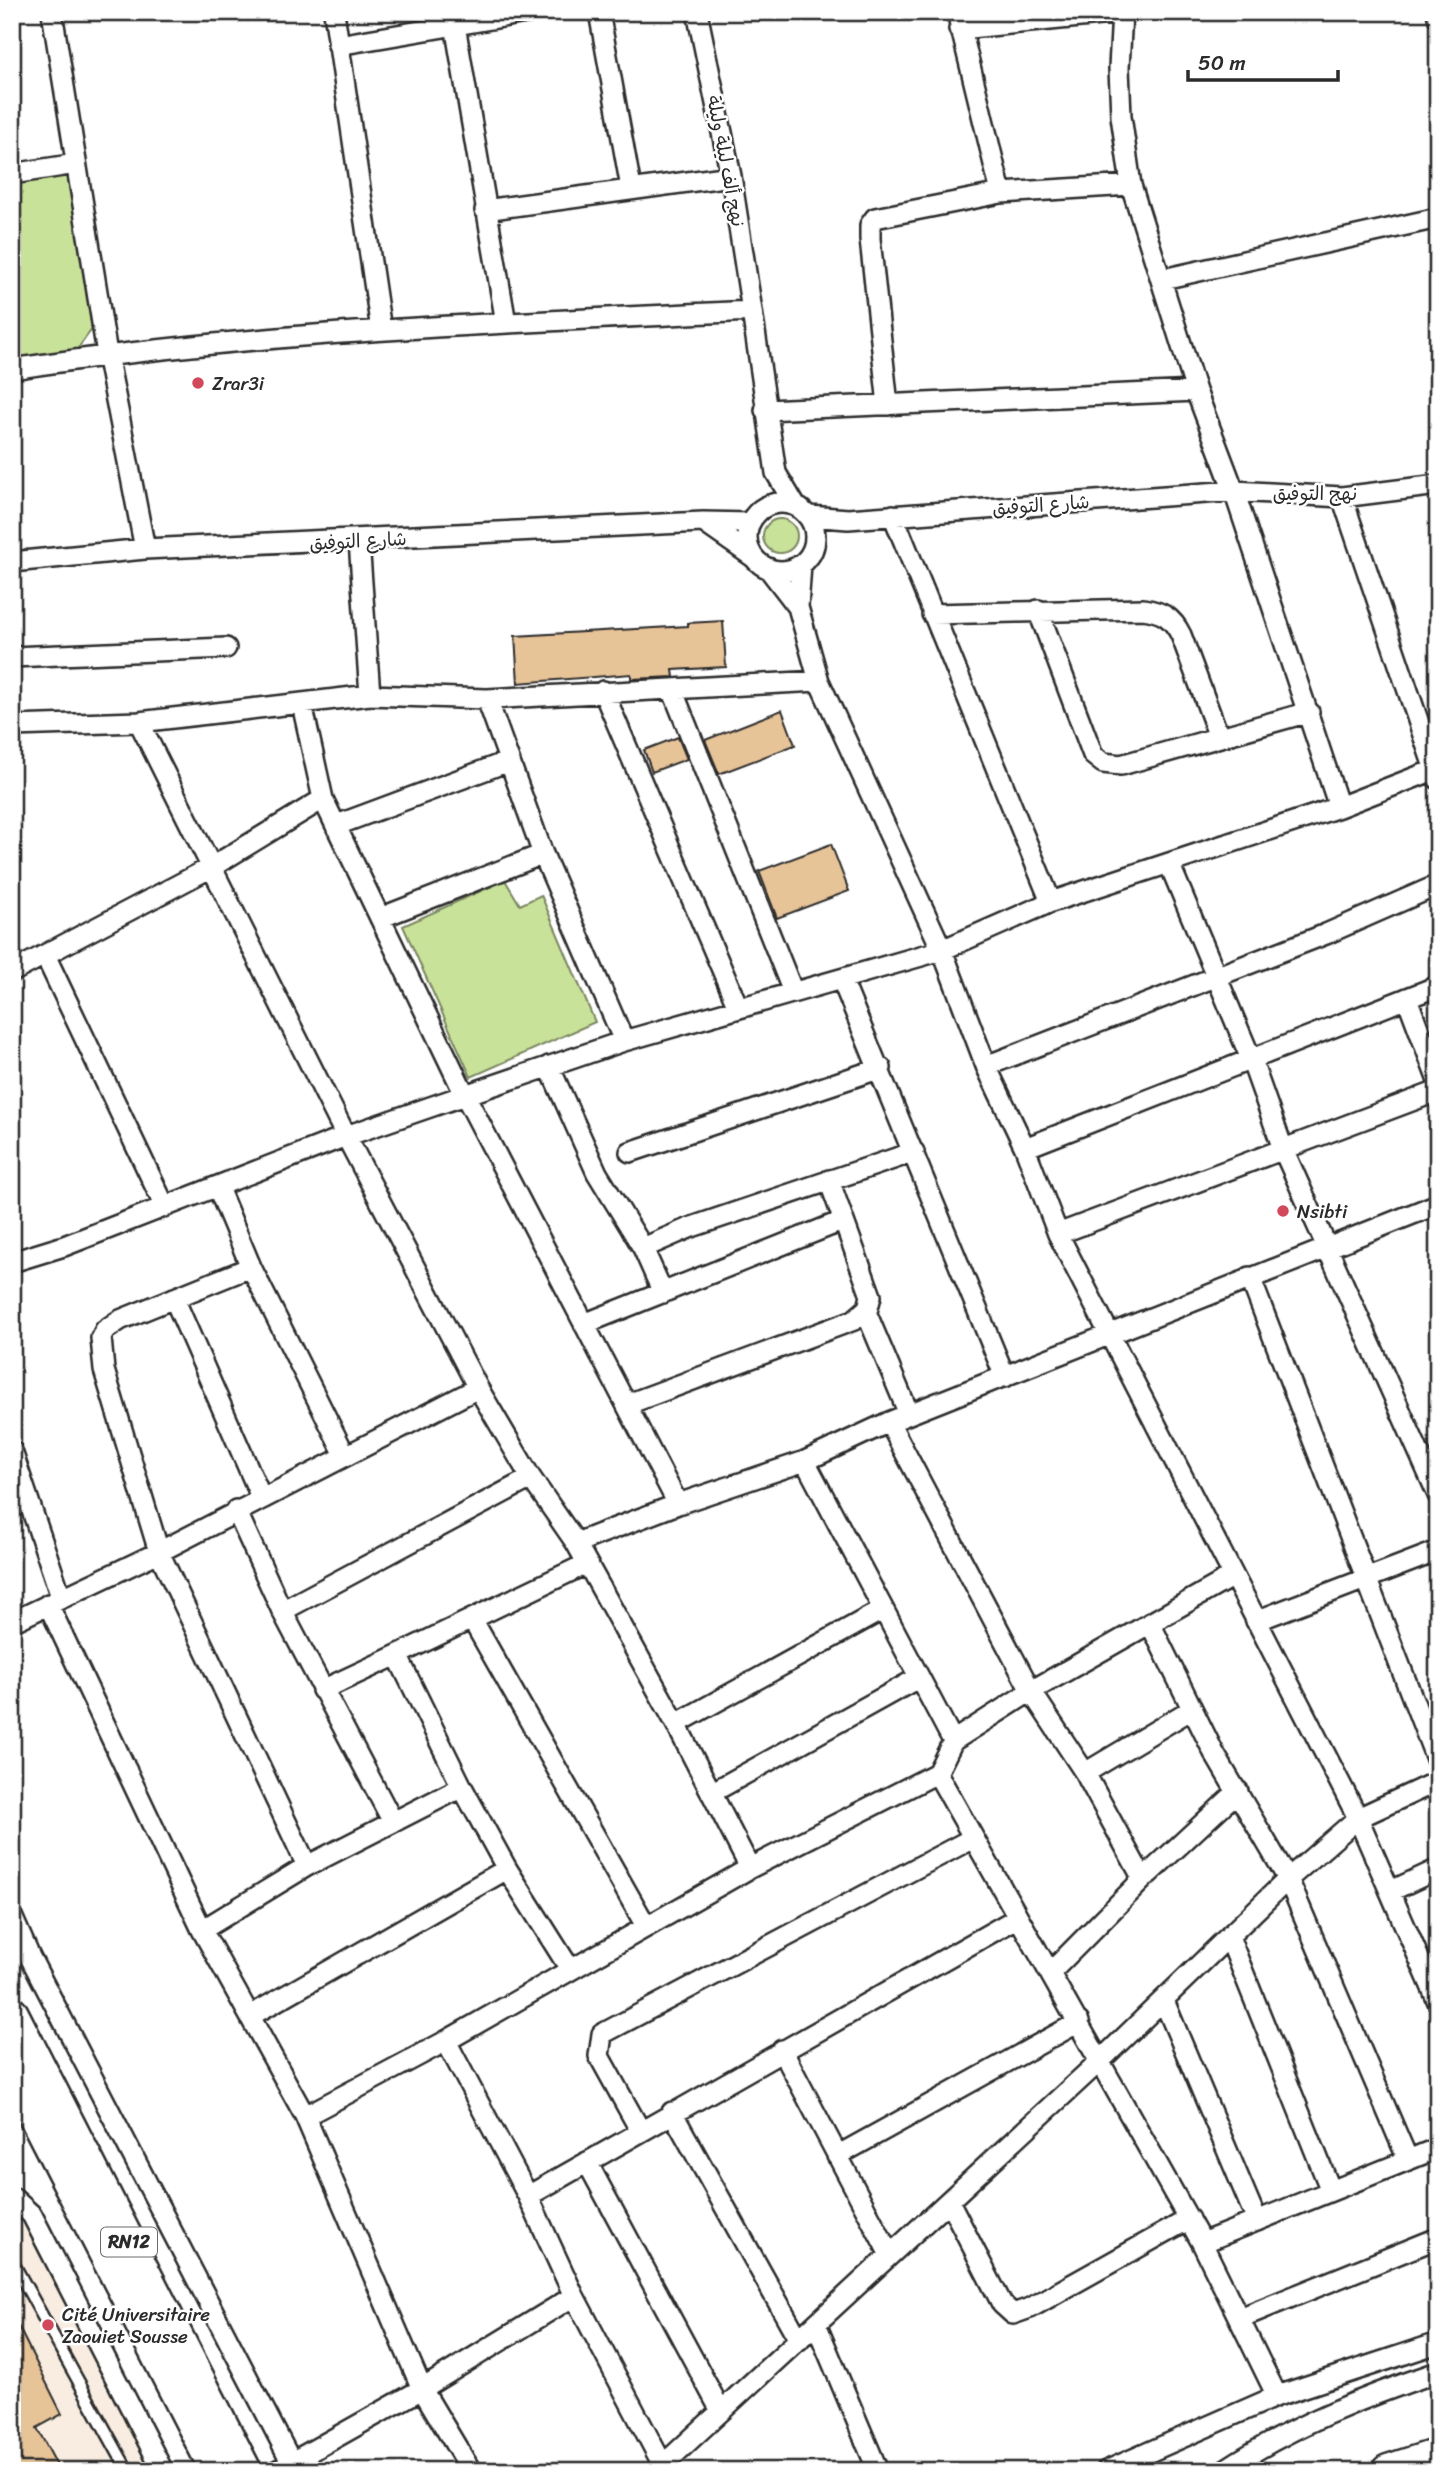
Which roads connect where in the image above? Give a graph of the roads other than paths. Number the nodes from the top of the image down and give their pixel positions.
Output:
1 (52, 12) edge
2 (334, 12) edge
3 (532, 12) edge
4 (599, 12) edge
5 (696, 12) edge
6 (1122, 13) edge
7 (958, 21) edge
8 (455, 25) junction
9 (338, 45) junction
10 (76, 164) junction
11 (12, 174) edge
12 (731, 176) junction
13 (1130, 184) junction
14 (631, 188) junction
15 (1001, 193) junction
16 (485, 210) junction
17 (1438, 218) edge
18 (1163, 279) junction
19 (752, 310) junction
20 (506, 323) junction
21 (381, 330) junction
22 (107, 354) junction
23 (12, 369) edge
24 (1196, 391) junction
25 (888, 405) junction
26 (765, 410) junction
27 (776, 473) junction
28 (1438, 485) edge
29 (1234, 491) junction
30 (1342, 497) junction
31 (802, 511) junction
32 (893, 515) junction
33 (756, 516) junction
34 (848, 519) junction
35 (703, 522) junction
36 (359, 541) junction
37 (145, 549) junction
38 (807, 558) junction
39 (12, 562) edge
40 (761, 563) junction
41 (798, 607) junction
42 (1038, 610) junction
43 (932, 614) junction
44 (226, 648) dead end
45 (12, 657) edge
46 (819, 681) junction
47 (672, 689) junction
48 (603, 691) junction
49 (370, 695) junction
50 (487, 699) junction
51 (302, 704) junction
52 (1309, 712) junction
53 (139, 722) junction
54 (12, 726) edge
55 (1219, 737) junction
56 (509, 761) junction
57 (1436, 775) edge
58 (323, 799) junction
59 (1339, 807) junction
60 (337, 825) junction
61 (543, 854) junction
62 (1169, 863) junction
63 (210, 868) junction
64 (1438, 885) edge
65 (1051, 902) junction
66 (380, 918) junction
67 (942, 950) junction
68 (46, 955) junction
69 (12, 972) edge
70 (1216, 977) junction
71 (842, 980) junction
72 (1438, 986) edge
73 (793, 992) junction
74 (1408, 998) junction
75 (738, 1007) junction
76 (624, 1041) junction
77 (1251, 1059) junction
78 (549, 1066) junction
79 (986, 1066) junction
80 (881, 1068) junction
81 (1438, 1082) edge
82 (1438, 1091) edge
83 (465, 1095) junction
84 (346, 1136) junction
85 (1025, 1148) junction
86 (1283, 1149) junction
87 (630, 1152) dead end
88 (914, 1152) junction
89 (828, 1180) junction
90 (218, 1188) junction
91 (165, 1208) junction
92 (1435, 1212) edge
93 (842, 1221) junction
94 (1058, 1234) junction
95 (1326, 1247) junction
96 (643, 1248) junction
97 (12, 1262) edge
98 (251, 1267) junction
99 (1250, 1277) junction
100 (663, 1293) junction
101 (174, 1298) junction
102 (866, 1312) junction
103 (584, 1324) junction
104 (1109, 1336) junction
105 (1005, 1377) junction
106 (478, 1388) junction
107 (628, 1404) junction
108 (909, 1414) junction
109 (890, 1422) junction
110 (12, 1451) edge
111 (345, 1455) junction
112 (806, 1461) junction
113 (531, 1478) junction
114 (1438, 1495) edge
115 (261, 1497) junction
116 (678, 1504) junction
117 (236, 1510) junction
118 (576, 1543) junction
119 (1438, 1551) edge
120 (159, 1552) junction
121 (586, 1564) junction
122 (1233, 1576) junction
123 (1366, 1577) junction
124 (54, 1601) junction
125 (882, 1609) junction
126 (282, 1611) junction
127 (472, 1619) junction
128 (12, 1622) edge
129 (1256, 1622) junction
130 (1150, 1623) junction
131 (397, 1655) junction
132 (918, 1678) junction
133 (322, 1689) junction
134 (1031, 1691) junction
135 (1192, 1709) junction
136 (676, 1724) junction
137 (953, 1741) junction
138 (1438, 1764) edge
139 (937, 1773) junction
140 (1085, 1773) junction
141 (1438, 1781) edge
142 (462, 1787) junction
143 (1238, 1791) junction
144 (711, 1793) junction
145 (1358, 1818) junction
146 (393, 1822) junction
147 (973, 1838) junction
148 (307, 1866) junction
149 (750, 1867) junction
150 (507, 1869) junction
151 (1438, 1869) edge
152 (1143, 1880) junction
153 (1288, 1880) junction
154 (1391, 1891) junction
155 (12, 1916) edge
156 (1017, 1917) junction
157 (646, 1926) junction
158 (202, 1930) junction
159 (1230, 1939) junction
160 (570, 1969) junction
161 (1050, 1973) junction
162 (1164, 2001) junction
163 (1438, 2002) edge
164 (12, 2014) edge
165 (250, 2016) junction
166 (1079, 2022) junction
167 (446, 2041) junction
168 (782, 2050) junction
169 (1101, 2060) junction
170 (12, 2071) edge
171 (673, 2112) junction
172 (305, 2116) junction
173 (640, 2130) junction
174 (1438, 2148) edge
175 (837, 2156) junction
176 (1408, 2160) junction
177 (587, 2162) junction
178 (1331, 2191) junction
179 (528, 2196) junction
180 (12, 2197) edge
181 (949, 2201) junction
182 (1189, 2219) junction
183 (1257, 2221) junction
184 (1438, 2238) edge
185 (1202, 2243) junction
186 (890, 2255) junction
187 (12, 2261) edge
188 (574, 2296) junction
189 (1240, 2318) junction
190 (816, 2324) junction
191 (799, 2340) junction
192 (1438, 2343) edge
193 (1438, 2372) edge
194 (422, 2389) junction
195 (1277, 2396) junction
196 (721, 2411) junction
197 (1438, 2455) edge
198 (288, 2468) edge
199 (664, 2468) edge
200 (128, 2471) edge
201 (163, 2471) edge
202 (217, 2471) edge
203 (245, 2471) edge
204 (471, 2471) edge
205 (878, 2471) edge
206 (1106, 2471) edge
207 (1223, 2471) edge
208 (1388, 2471) edge

1 - 10 street
2 - 9 street
3 - 8 street
4 - 14 street
5 - 12 street, نهج ألف ليلة وليلة
6 - 7 street
6 - 13 street
7 - 15 street
8 - 9 street
8 - 16 street
9 - 21 street
10 - 11 street
10 - 22 street
12 - 14 street
12 - 19 street, نهج ألف ليلة وليلة
13 - 15 street
13 - 18 street
14 - 16 street
15 - 25 street
16 - 20 street
17 - 18 street
18 - 24 street
19 - 20 street
19 - 26 street, نهج ألف ليلة وليلة
20 - 21 street
21 - 22 street
22 - 23 street
22 - 37 street
24 - 25 street
24 - 29 street
25 - 26 street
26 - 27 street, نهج ألف ليلة وليلة
27 - 31 street
27 - 33 street
28 - 30 street, نهج التوفيق
29 - 30 street, نهج التوفيق
29 - 32 street, شارع التوفيق
29 - 52 street
30 - 57 street
31 - 33 street
31 - 34 street, شارع التوفيق
31 - 38 street
32 - 34 street, شارع التوفيق
32 - 43 street
33 - 35 street, شارع التوفيق
33 - 40 street
34 - 38 street
35 - 36 street, شارع التوفيق
35 - 40 street
36 - 37 street, شارع التوفيق
36 - 49 street
37 - 39 street, شارع التوفيق
38 - 40 street
38 - 41 street
40 - 41 street
41 - 46 street
42 - 43 street
42 - 55 street
42 - 55 street
43 - 65 street
44 - 45 street
46 - 47 street
46 - 67 street
47 - 48 street
47 - 73 street
48 - 50 street
48 - 75 street
49 - 50 street
49 - 51 street
50 - 56 street
51 - 53 street
51 - 58 street
52 - 55 street
52 - 59 street
53 - 54 street
53 - 63 street
56 - 60 street
56 - 61 street
57 - 59 street
58 - 60 street
58 - 63 street
59 - 62 street
60 - 66 street
61 - 66 street
61 - 76 street
62 - 65 street
62 - 70 street
63 - 68 street
63 - 84 street
64 - 70 street
65 - 67 street
66 - 83 street
67 - 71 street
67 - 79 street
68 - 69 street
68 - 91 street
70 - 77 street
70 - 79 street
71 - 73 street
71 - 80 street
72 - 74 street
73 - 75 street
74 - 77 street
74 - 81 street
75 - 76 street
76 - 78 street
77 - 85 street
77 - 86 street
78 - 83 street
78 - 96 street
79 - 85 street
80 - 87 street
80 - 88 street
82 - 86 street
83 - 84 street
83 - 103 street
84 - 90 street
84 - 106 street
85 - 94 street
86 - 94 street
86 - 95 street
88 - 89 street
88 - 105 street
89 - 93 street
89 - 96 street
90 - 91 street
90 - 98 street
91 - 97 street
92 - 95 street
93 - 100 street
93 - 102 street
94 - 104 street
95 - 99 street
95 - 114 street
96 - 100 street
98 - 101 street
98 - 111 street
99 - 104 street
99 - 123 street
100 - 103 street
101 - 115 street
101 - 120 street
102 - 107 street
102 - 108 street
103 - 107 street
104 - 105 street
104 - 122 street
105 - 108 street
106 - 111 street
106 - 113 street
107 - 116 street
108 - 109 street
109 - 112 street
109 - 134 street
110 - 124 street
111 - 115 street
112 - 116 street
112 - 125 street
113 - 118 street
113 - 126 street
115 - 117 street
116 - 118 street
117 - 120 street
117 - 126 street
118 - 121 street
119 - 123 street
120 - 124 street
120 - 148 street
121 - 127 street
121 - 136 street
122 - 129 street
122 - 130 street
123 - 129 street
123 - 138 street
124 - 128 street
124 - 158 street
125 - 132 street
125 - 136 street
126 - 133 street
127 - 131 street
127 - 157 street
129 - 145 street
130 - 134 street
130 - 135 street
131 - 133 street
131 - 142 street
132 - 137 street
132 - 144 street
133 - 146 street
134 - 137 street
134 - 140 street
135 - 140 street
135 - 143 street
136 - 144 street
137 - 139 street
139 - 147 street
139 - 149 street
140 - 152 street
141 - 145 street
142 - 146 street
142 - 150 street
143 - 152 street
143 - 153 street
144 - 149 street
145 - 153 street
145 - 154 street
146 - 148 street
147 - 156 street
147 - 173 street
148 - 158 street
149 - 157 street
150 - 160 street
150 - 165 street
151 - 154 street
152 - 161 street
153 - 159 street
153 - 176 street
154 - 163 street
155 - 198 street
156 - 161 street
156 - 168 street
157 - 160 street
158 - 165 street
159 - 162 street
159 - 178 street
160 - 167 street
161 - 166 street
162 - 169 street
162 - 183 street
164 - 203 highway, RN12
165 - 172 street
166 - 169 street
166 - 175 street
167 - 172 street
167 - 179 street
168 - 171 street
168 - 175 street
169 - 181 street
169 - 182 street
170 - 202 highway, RN12
171 - 173 street
171 - 191 street
172 - 194 street
173 - 177 street
174 - 176 street
175 - 186 street
176 - 178 street
177 - 179 street
177 - 196 street
178 - 183 street
179 - 188 street
180 - 201 street
181 - 182 street
181 - 186 street
182 - 185 street
183 - 185 street
184 - 189 street
185 - 189 street
186 - 190 street
187 - 200 lane
188 - 194 street
188 - 199 street
189 - 195 street
190 - 191 street
190 - 205 street
191 - 196 street
192 - 195 street
193 - 207 street
194 - 198 street
194 - 204 street
195 - 206 street
196 - 199 street
197 - 208 highway

